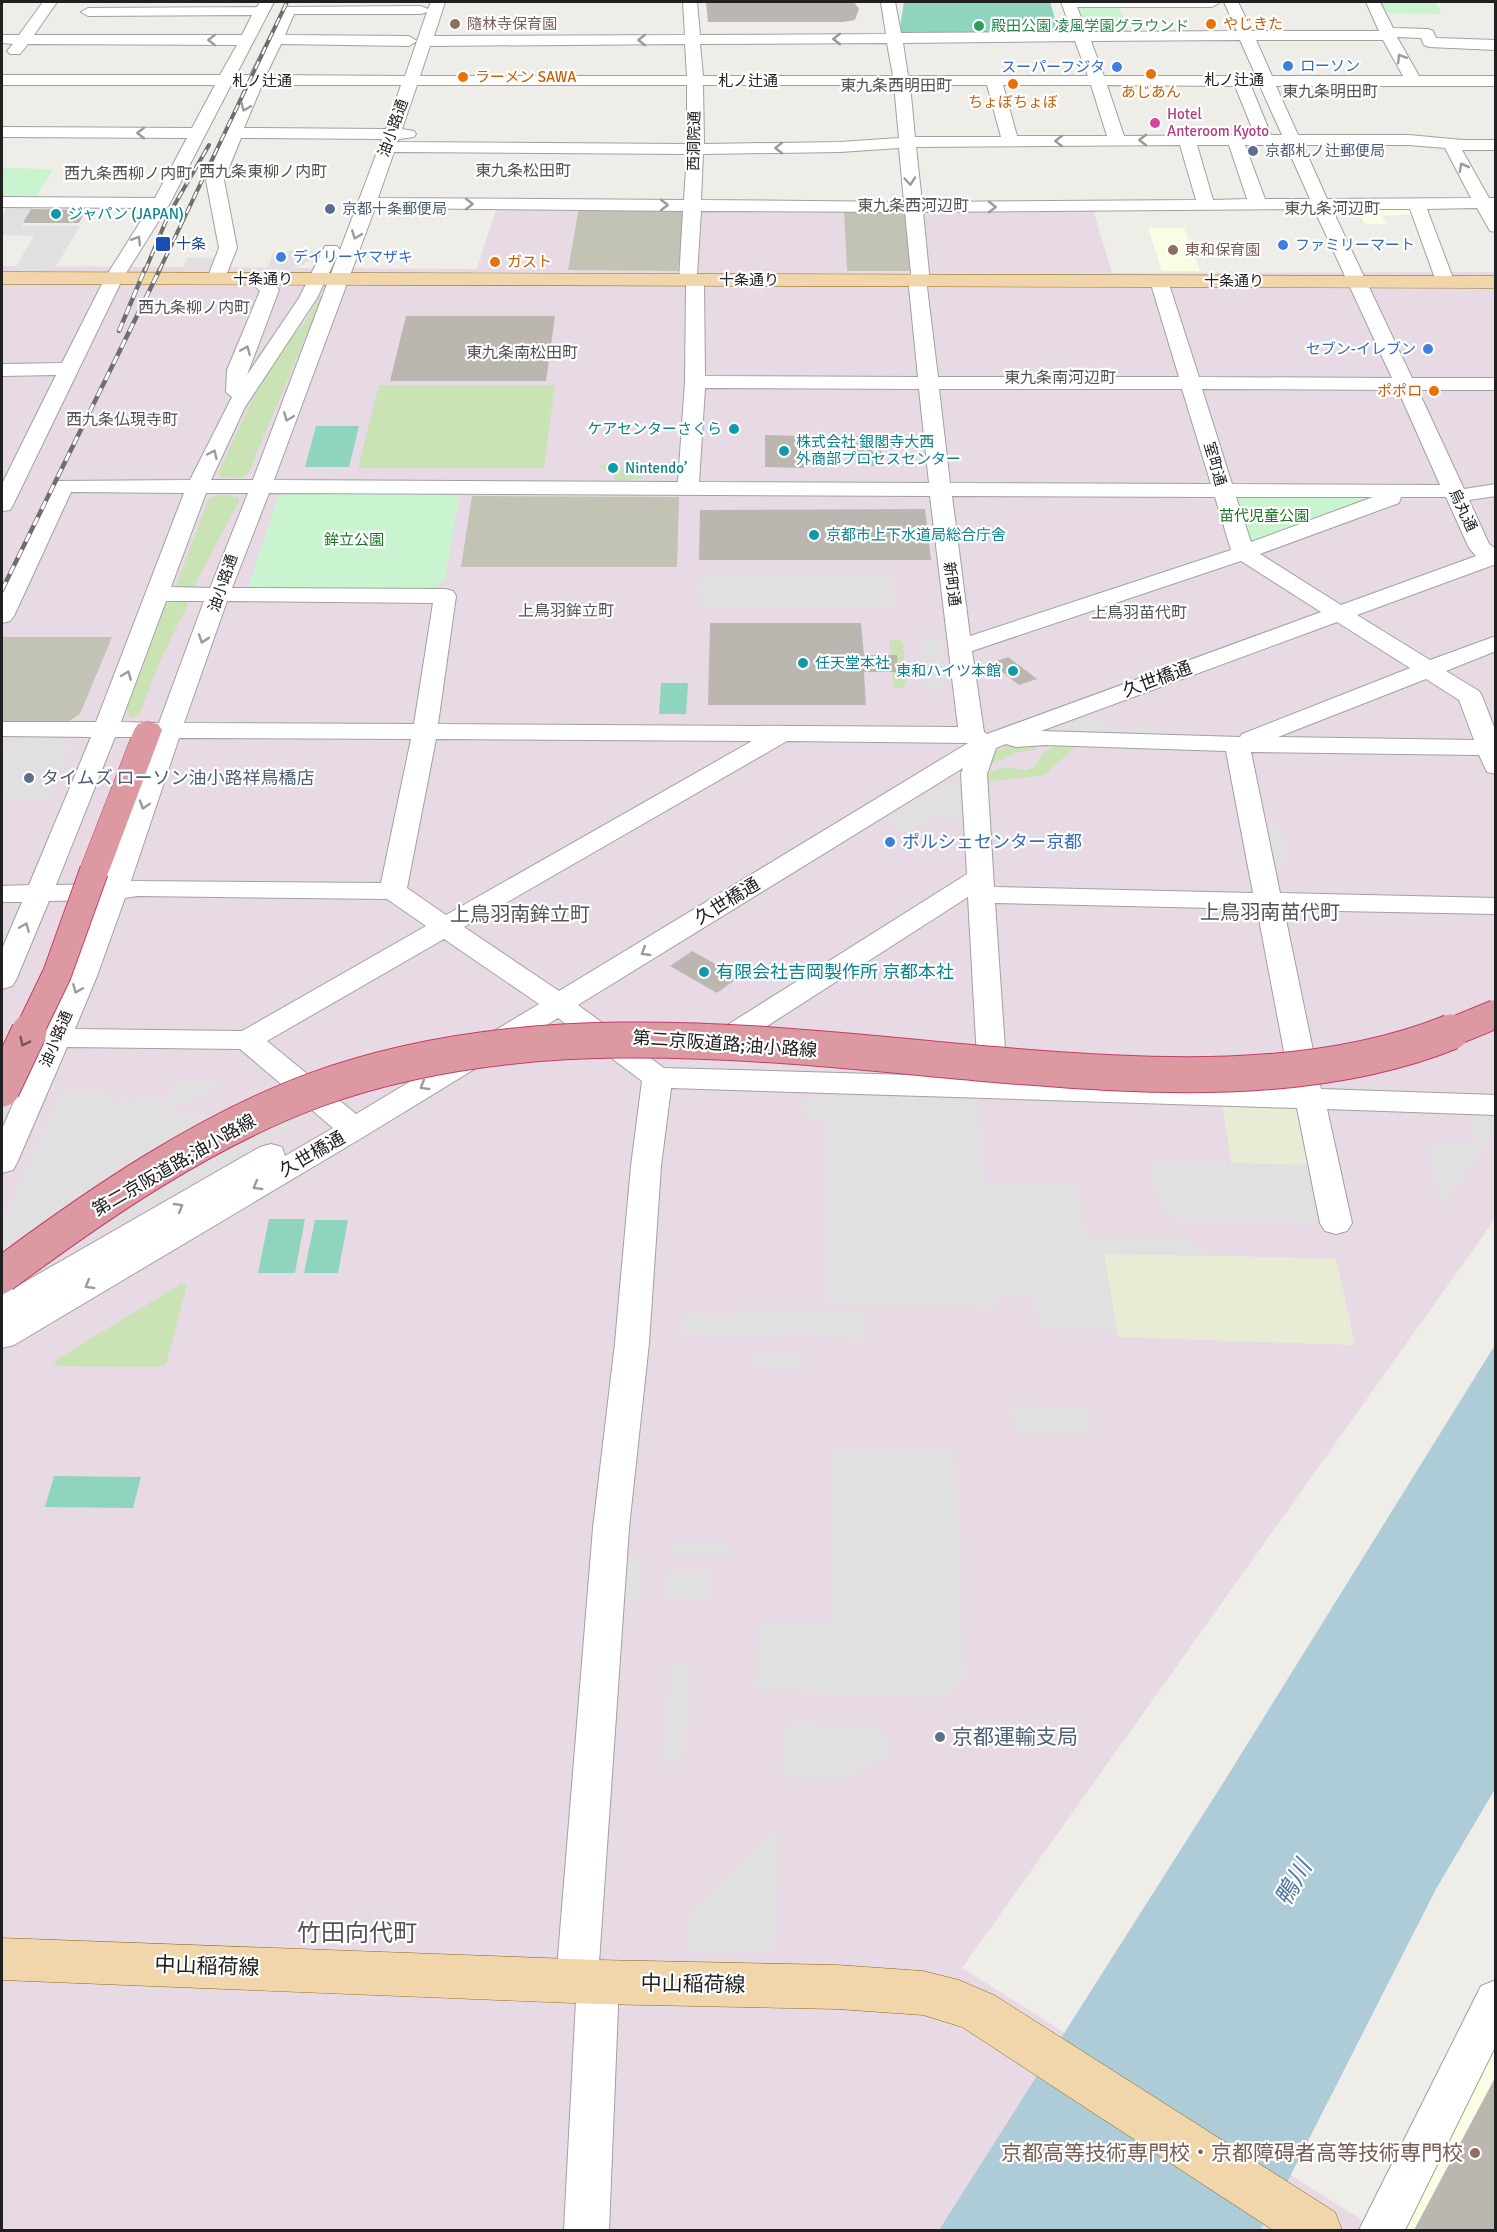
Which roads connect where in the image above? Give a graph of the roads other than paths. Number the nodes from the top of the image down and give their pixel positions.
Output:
1 (50, 2) edge
2 (690, 2) edge
3 (888, 2) edge
4 (1068, 2) edge
5 (1231, 2) edge
6 (1243, 2) edge
7 (1372, 2) edge
8 (428, 4) edge
9 (146, 5) edge
10 (209, 5) edge
11 (266, 5) edge
12 (90, 7) edge
13 (1153, 20) edge
14 (1220, 21) edge
15 (1481, 29) dead end
16 (1252, 33) junction
17 (1387, 34) junction
18 (1081, 37) junction
19 (896, 38) junction
20 (947, 38) junction
21 (2, 39) edge
22 (24, 39) junction
23 (276, 39) junction
24 (73, 40) junction
25 (122, 40) junction
26 (178, 40) junction
27 (246, 40) junction
28 (693, 40) junction
29 (417, 41) junction
30 (1494, 51) edge
31 (63, 57) dead end
32 (106, 61) junction
33 (154, 62) junction
34 (954, 69) junction
35 (2, 71) edge
36 (230, 74) junction
37 (1243, 76) junction
38 (2, 80) edge
39 (93, 80) junction
40 (256, 80) junction
41 (402, 80) junction
42 (1272, 80) junction
43 (48, 81) junction
44 (695, 81) junction
45 (901, 81) junction
46 (994, 81) junction
47 (1098, 81) junction
48 (1416, 81) junction
49 (1496, 81) edge
50 (1428, 97) dead end
51 (2, 132) edge
52 (200, 133) junction
53 (234, 133) junction
54 (385, 138) junction
55 (906, 139) junction
56 (1187, 140) junction
57 (1235, 140) junction
58 (1265, 140) junction
59 (1299, 140) junction
60 (695, 141) junction
61 (1010, 141) junction
62 (1117, 141) junction
63 (1454, 143) junction
64 (1496, 145) edge
65 (2, 202) edge
66 (368, 203) junction
67 (1489, 203) edge
68 (161, 204) junction
69 (1417, 204) junction
70 (693, 205) junction
71 (1258, 205) junction
72 (1329, 205) junction
73 (1206, 206) junction
74 (912, 207) junction
75 (1496, 227) edge
76 (2, 278) edge
77 (114, 278) junction
78 (216, 279) junction
79 (256, 279) junction
80 (328, 279) junction
81 (692, 280) junction
82 (919, 280) junction
83 (1159, 281) junction
84 (1364, 281) junction
85 (1445, 282) junction
86 (1496, 282) edge
87 (70, 369) junction
88 (2, 370) edge
89 (695, 382) junction
90 (929, 382) junction
91 (1191, 382) junction
92 (1411, 382) junction
93 (1496, 384) edge
94 (235, 406) junction
95 (9, 476) edge
96 (198, 485) junction
97 (262, 485) junction
98 (688, 488) junction
99 (940, 489) junction
100 (1411, 490) junction
101 (1496, 490) edge
102 (1223, 491) junction
103 (1461, 493) junction
104 (2, 505) edge
105 (1491, 550) edge
106 (1243, 553) junction
107 (158, 594) junction
108 (212, 595) junction
109 (1331, 609) junction
110 (2, 616) edge
111 (1496, 643) edge
112 (961, 648) junction
113 (1429, 669) junction
114 (2, 729) edge
115 (105, 729) junction
116 (159, 730) junction
117 (425, 732) junction
118 (782, 734) junction
119 (979, 739) junction
120 (1237, 744) junction
121 (1493, 754) edge
122 (104, 881) junction
123 (981, 886) junction
124 (393, 891) junction
125 (39, 893) junction
126 (2, 894) edge
127 (1267, 901) junction
128 (1496, 906) edge
129 (443, 927) junction
130 (2, 980) edge
131 (549, 998) junction
132 (1496, 1014) edge
133 (56, 1038) junction
134 (247, 1040) junction
135 (2, 1073) edge
136 (40, 1075) junction
137 (657, 1078) junction
138 (993, 1087) junction
139 (2, 1089) edge
140 (1308, 1097) junction
141 (1496, 1105) edge
142 (346, 1122) junction
143 (2, 1163) edge
144 (1336, 1223) dead end
145 (158, 1232) junction
146 (2, 1275) edge
147 (2, 1310) edge
148 (2, 1336) edge
149 (2, 1959) edge
150 (587, 1981) junction
151 (1496, 2000) edge
152 (587, 2230) edge
153 (1317, 2230) edge
154 (1381, 2230) edge

1 - 22 street
2 - 28 street, 西洞院通
3 - 19 street, 新町通
4 - 13 street
4 - 18 street
5 - 16 street, 烏丸通
6 - 16 street, 烏丸通
7 - 17 street
8 - 23 street
8 - 29 street, 油小路通
9 - 10 street
9 - 12 street
9 - 25 street
10 - 11 street
10 - 26 street
11 - 27 street
13 - 14 street
13 - 14 street
13 - 18 street
14 - 16 street
15 - 30 street
16 - 17 street
16 - 42 street, 烏丸通
17 - 30 street
48 -> 17 street
18 - 20 street
18 - 47 street
19 - 20 street
19 -> 28 street
19 - 45 street, 新町通
20 - 34 street
21 - 22 street
22 - 24 street
22 - 35 street
23 - 29 street
23 - 40 street
24 - 25 street
24 - 31 street
25 - 26 street
25 - 32 street
27 -> 26 street
26 - 33 street
27 - 36 street
28 -> 29 street
28 - 44 street, 西洞院通
29 - 41 street, 油小路通
32 - 33 street
32 - 39 street
32 - 43 street
33 - 36 street
34 - 45 street, 札ノ辻通
34 - 46 street, 札ノ辻通
36 - 39 street, 札ノ辻通
36 - 40 street, 札ノ辻通
36 - 52 street
37 - 42 street, 札ノ辻通
37 - 47 street, 札ノ辻通
37 - 58 street
38 - 43 street, 札ノ辻通
39 - 43 street, 札ノ辻通
40 - 41 street, 札ノ辻通
40 -> 53 street
41 - 44 street, 札ノ辻通
41 - 54 street, 油小路通
42 - 48 street, 札ノ辻通
42 - 59 street, 烏丸通
44 - 45 street, 札ノ辻通
44 - 60 street, 西洞院通
45 - 55 street, 新町通
46 - 47 street, 札ノ辻通
46 - 61 street
47 - 62 street
48 - 49 street, 札ノ辻通
48 - 50 street
52 -> 51 street
52 - 68 street
53 - 54 street
53 - 78 street
54 - 60 street
54 - 66 street, 油小路通
54 - 80 street, 油小路通
55 -> 60 street
55 - 61 street
55 -> 74 street, 新町通
56 - 57 street
56 -> 62 street
56 - 73 street
57 - 58 street
57 - 71 street
58 - 59 street
59 - 63 street
59 - 72 street, 烏丸通
60 - 70 street, 西洞院通
62 -> 61 street
63 - 64 street
67 -> 63 street
65 - 68 street
66 -> 70 street
66 -> 80 street, 油小路通
67 - 69 street
67 - 75 street
77 -> 68 street
69 - 72 street
69 - 85 street
70 - 74 street
70 - 81 street, 西洞院通
71 - 72 street
71 - 73 street
72 - 84 street, 烏丸通
74 -> 73 street
74 - 82 street, 新町通
76 - 77 main road, 十条通り
77 - 78 main road, 十条通り
77 - 87 street
78 - 79 main road, 十条通り
79 - 80 main road, 十条通り
94 -> 79 street
80 - 81 main road, 十条通り
80 - 94 street, 油小路通
80 -> 97 street, 油小路通
81 - 82 main road, 十条通り
81 - 89 street, 西洞院通
82 - 83 main road, 十条通り
82 - 90 street, 新町通
83 - 84 main road, 十条通り
83 - 91 street, 室町通
84 - 85 main road, 十条通り
84 - 92 street, 烏丸通
85 - 86 main road, 十条通り
87 - 88 street
87 - 95 street
89 - 90 street
89 - 98 street, 西洞院通
90 - 91 street
90 - 99 street, 新町通
91 - 92 street
91 - 102 street, 室町通
92 - 93 street
92 - 103 street, 烏丸通
96 -> 94 street, 油小路通
95 - 104 street
96 - 97 street
96 - 107 street, 油小路通
96 - 110 street
97 - 98 street
97 - 108 street, 油小路通
98 - 99 street
99 - 102 street
99 - 112 street, 新町通
100 - 102 street
100 - 103 street
100 - 106 street
101 - 103 street
102 - 106 street, 室町通
103 - 105 street, 烏丸通
105 - 109 street, 久世橋通
106 - 109 street
106 - 112 street
107 - 108 street
115 -> 107 street, 油小路通
108 -> 116 street, 油小路通
108 - 117 street
109 - 113 street
109 - 119 street, 久世橋通
111 - 113 street
112 - 119 street, 新町通
113 - 120 street
113 - 121 street
114 - 115 street
115 - 116 street
115 - 125 street, 油小路通
116 - 117 street
116 -> 122 highway
117 - 118 street
117 - 124 street
118 - 119 street
118 - 129 street
119 - 120 street
119 - 123 street, 新町通
119 - 131 street, 久世橋通
120 - 121 street
120 - 127 street
122 - 124 street
122 - 125 street
122 -> 133 street, 油小路通
122 -> 139 highway, bridge
123 - 127 street
123 - 137 street
123 - 138 street, 新町通
124 - 129 street
125 - 126 street
130 -> 125 street, 油小路通
127 - 128 street
127 - 140 street
129 - 131 street
129 - 134 street
131 - 137 street
131 - 142 street, 久世橋通
132 - 146 highway, 第二京阪道路;油小路線, bridge
133 - 134 street
133 - 136 street, 油小路通
134 - 142 street
135 - 136 street
136 - 143 street, 油小路通
137 - 138 street
137 - 150 street
138 - 140 street
140 - 141 street
140 - 144 street
142 - 145 street, 久世橋通
145 - 147 street, 久世橋通
145 -> 148 street, 久世橋通
149 - 150 main road, 中山稲荷線
150 - 152 street
150 - 153 main road, 中山稲荷線
151 - 154 street

